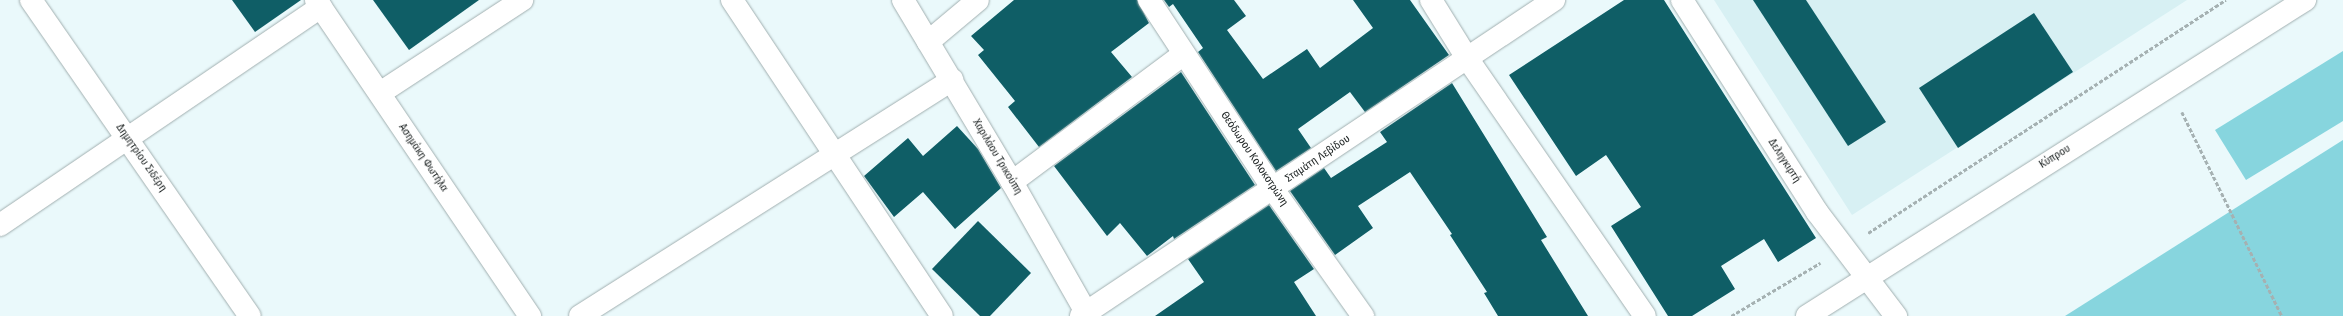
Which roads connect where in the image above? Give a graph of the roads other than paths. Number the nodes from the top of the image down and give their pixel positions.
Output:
1 (31, 0) edge
2 (522, 0) edge
3 (732, 0) edge
4 (902, 0) edge
5 (978, 0) edge
6 (1149, 0) edge
7 (1431, 0) edge
8 (1554, 0) edge
9 (1682, 0) edge
10 (2305, 0) edge
11 (318, 3) edge
12 (928, 42) junction
13 (1184, 54) junction
14 (1467, 58) junction
15 (952, 80) junction
16 (380, 93) junction
17 (128, 140) junction
18 (835, 154) junction
19 (1012, 182) junction
20 (1273, 189) junction
21 (0, 225) edge
22 (1867, 276) junction
23 (1085, 315) edge
24 (250, 316) edge
25 (530, 316) edge
26 (580, 316) edge
27 (942, 316) edge
28 (1363, 316) edge
29 (1645, 316) edge
30 (1807, 316) edge
31 (1896, 316) edge

1 - 17 street, Δημητρίου Σιδέρη
2 - 16 street
3 - 18 street
4 - 12 street, Χαριλάου Τρικούπη
5 - 12 street
6 - 13 street, Θεόδωρου Κολοκοτρώνη
7 - 14 street
8 - 14 street, Σταμάτη Λεβίδου
9 - 22 street, Δεληγκιρτή
10 - 22 street, Κύπρου
11 - 16 street, Ασημάκη Φωτήλα
11 - 17 street
12 - 15 street, Χαριλάου Τρικούπη
13 - 19 street
13 - 20 street, Θεόδωρου Κολοκοτρώνη
14 - 20 street, Σταμάτη Λεβίδου
14 - 29 street
15 - 18 street
15 - 19 street, Χαριλάου Τρικούπη
16 - 25 street, Ασημάκη Φωτήλα
17 - 21 street
17 - 24 street, Δημητρίου Σιδέρη
18 - 26 street
18 - 27 street
19 - 23 street, Χαριλάου Τρικούπη
20 - 23 street, Σταμάτη Λεβίδου
20 - 28 street, Θεόδωρου Κολοκοτρώνη
22 - 30 street, Κύπρου
22 - 31 street, Δεληγκιρτή

